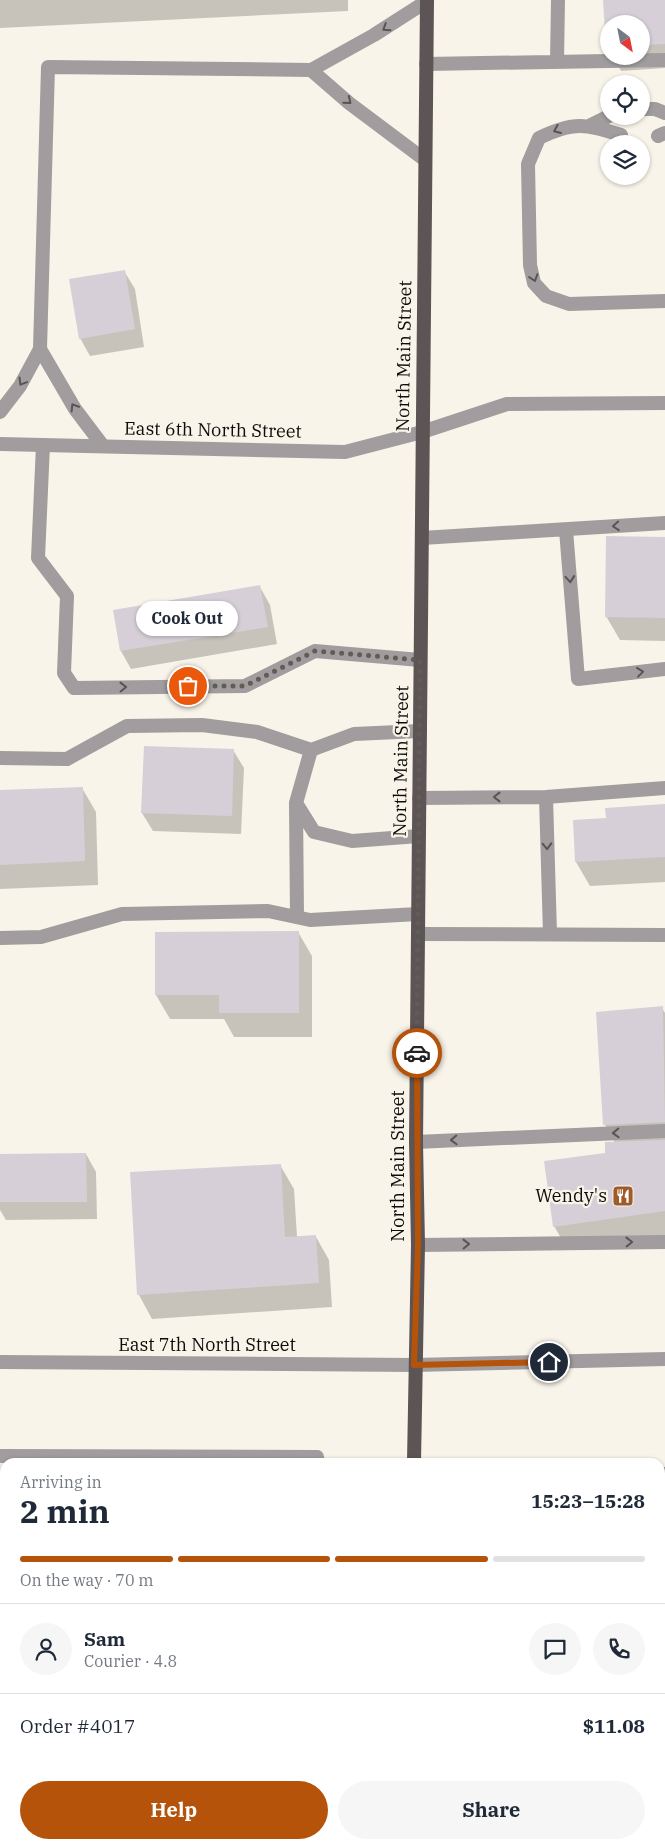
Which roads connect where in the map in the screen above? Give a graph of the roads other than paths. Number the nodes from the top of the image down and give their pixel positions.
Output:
1 (558, 0) edge
2 (427, 1) edge
3 (665, 60) edge
4 (557, 62) junction
5 (426, 64) junction
6 (311, 70) junction
7 (650, 109) edge
8 (665, 113) edge
9 (600, 121) edge
10 (591, 126) junction
11 (621, 135) dead end
12 (425, 160) junction
13 (665, 301) edge
14 (40, 349) junction
15 (665, 403) edge
16 (0, 412) edge
17 (422, 432) junction
18 (0, 444) edge
19 (43, 445) junction
20 (103, 446) junction
21 (665, 523) edge
22 (566, 530) junction
23 (422, 538) junction
24 (420, 660) junction
25 (665, 669) edge
26 (420, 731) junction
27 (311, 750) junction
28 (0, 758) edge
29 (665, 788) edge
30 (546, 797) junction
31 (419, 798) junction
32 (296, 804) junction
33 (419, 836) junction
34 (418, 914) junction
35 (297, 917) junction
36 (418, 934) junction
37 (550, 934) junction
38 (665, 934) edge
39 (0, 938) edge
40 (665, 1131) edge
41 (416, 1142) junction
42 (665, 1242) edge
43 (418, 1244) junction
44 (665, 1359) edge
45 (0, 1362) edge
46 (414, 1365) junction
47 (0, 1456) edge
48 (158, 1458) edge
49 (414, 1458) edge

1 - 4 street
2 - 5 main road, North Main Street
2 -> 6 street
3 - 4 street
4 - 5 street
5 - 12 main road, North Main Street
6 -> 12 street
6 - 14 street
7 - 8 street
9 - 10 street
10 - 11 street
10 -> 13 street
12 - 17 main road, North Main Street
14 -> 16 street
20 -> 14 street
15 - 17 street, East 6th North Street
17 - 20 street, East 6th North Street
17 - 23 main road, North Main Street
18 - 19 street, East 6th North Street
19 - 20 street, East 6th North Street
19 -> 24 street
21 -> 22 street
22 - 23 street
22 -> 25 street
23 - 24 main road, North Main Street
24 - 26 main road, North Main Street
26 - 27 street
26 - 31 main road, North Main Street
27 - 28 street
27 - 32 street
29 - 30 street
30 -> 31 street
30 -> 37 street
31 - 33 main road, North Main Street
32 - 33 street
32 - 35 street
33 - 34 main road, North Main Street
34 - 35 street
34 - 36 main road, North Main Street
35 - 39 street
36 - 37 street
36 - 41 main road, North Main Street
37 - 38 street
40 -> 41 street
41 - 43 main road, North Main Street
43 -> 42 street
43 - 46 main road, North Main Street
44 - 46 street, East 7th North Street
45 - 46 street, East 7th North Street
46 - 49 main road, North Main Street
47 - 48 street

